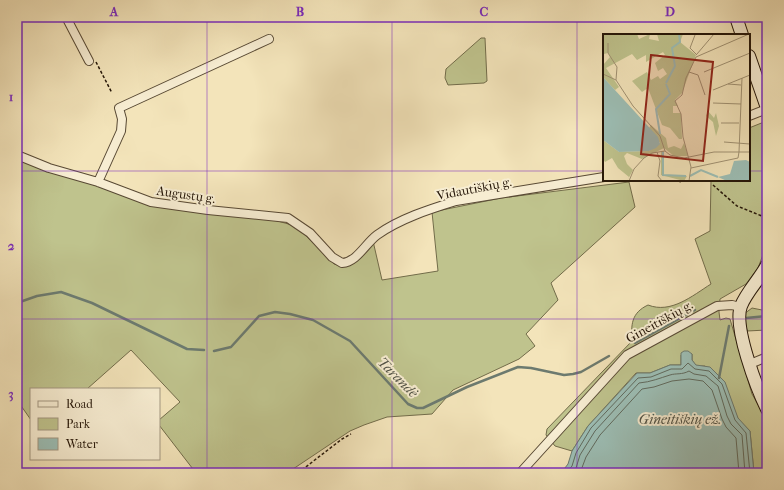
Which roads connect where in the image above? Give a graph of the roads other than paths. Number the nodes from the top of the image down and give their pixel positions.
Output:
1 (66, 17) edge
2 (736, 17) edge
3 (742, 34) edge
4 (269, 39) dead end
5 (750, 59) edge
6 (89, 61) road end
7 (767, 108) edge
8 (750, 116) edge
9 (17, 155) edge
10 (603, 177) edge
11 (98, 182) junction
12 (342, 264) joint
13 (767, 265) edge
14 (740, 307) junction
15 (767, 357) edge
16 (750, 364) junction
17 (767, 409) edge
18 (520, 473) edge

1 - 6 street
2 - 3 street
4 - 11 street
5 - 7 street
7 - 8 street
9 - 11 street, Augustų g.
10 - 12 street, Vidautiškių g.
11 - 12 street, Augustų g.
13 - 14 street
14 - 16 street
14 - 18 street, Gineitiškių g.
15 - 16 street
16 - 17 street

